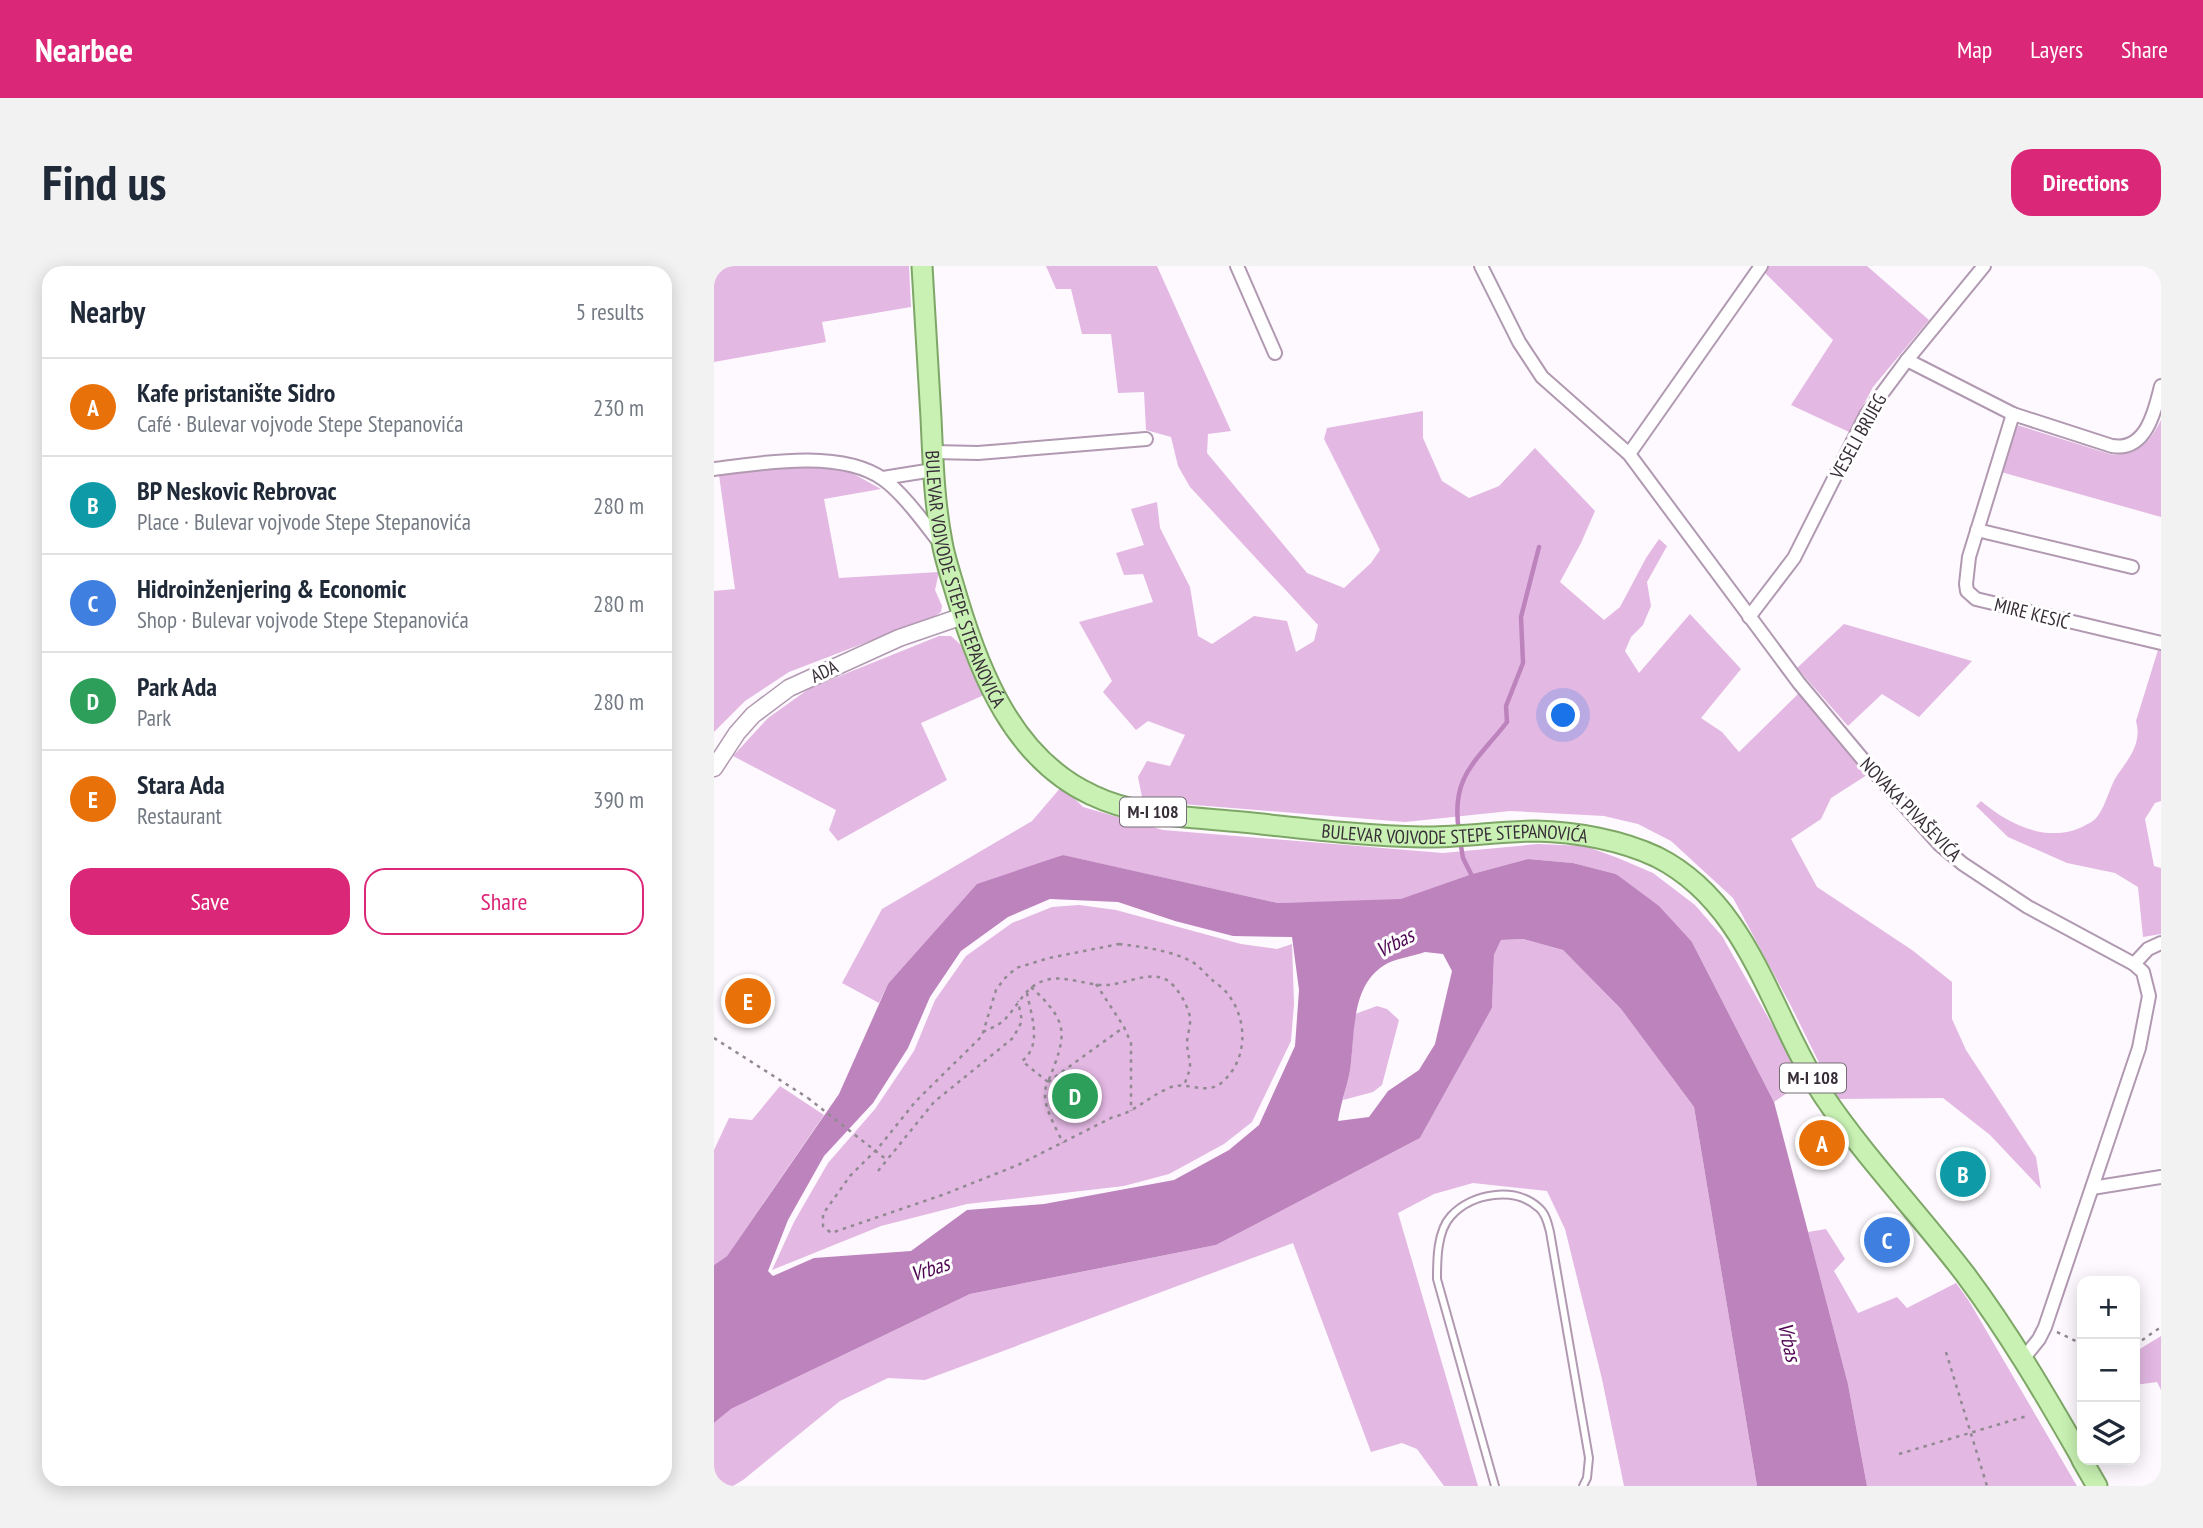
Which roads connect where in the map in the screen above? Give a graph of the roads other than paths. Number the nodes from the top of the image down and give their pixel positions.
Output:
1 (922, 266) edge
2 (1237, 266) edge
3 (1481, 266) edge
4 (1761, 266) edge
5 (1984, 266) edge
6 (1275, 353) dead end
7 (1907, 360) junction
8 (2161, 386) edge
9 (2013, 414) junction
10 (1146, 439) dead end
11 (1629, 454) junction
12 (933, 461) junction
13 (714, 469) edge
14 (883, 478) junction
15 (1977, 530) junction
16 (943, 545) junction
17 (2132, 567) dead end
18 (963, 616) junction
19 (1749, 617) junction
20 (2161, 643) edge
21 (714, 768) edge
22 (2161, 943) edge
23 (2134, 964) junction
24 (2161, 1177) edge
25 (2092, 1188) junction
26 (2023, 1359) junction
27 (2077, 1451) edge
28 (2085, 1465) edge
29 (1495, 1486) edge
30 (1583, 1486) edge
31 (2097, 1486) edge

1 - 12 main road, BULEVAR VOJVODE STEPE STEPANOVIĆA / M-I 108
2 - 6 street
3 - 11 street, NOVAKA PIVAŠEVIĆA
4 - 11 street
5 - 7 street, VESELI BRIJEG
7 - 9 street
7 - 19 street, VESELI BRIJEG
8 - 9 street
9 - 15 street, MIRE KESIĆ
10 - 12 street
11 - 19 street, NOVAKA PIVAŠEVIĆA
12 - 14 street
12 - 16 main road, BULEVAR VOJVODE STEPE STEPANOVIĆA / M-I 108
13 - 14 street
14 - 16 street
15 - 17 street
15 - 20 street, MIRE KESIĆ
16 - 18 main road, BULEVAR VOJVODE STEPE STEPANOVIĆA / M-I 108
18 - 21 street, ADA
18 - 26 main road, BULEVAR VOJVODE STEPE STEPANOVIĆA / M-I 108
19 - 23 street, NOVAKA PIVAŠEVIĆA
22 - 23 street
23 - 25 street
24 - 25 street
25 - 26 street
26 - 27 main road, BULEVAR VOJVODE STEPE STEPANOVIĆA / M-I 108
28 - 31 main road, BULEVAR VOJVODE STEPE STEPANOVIĆA / M-I 108
29 - 30 lane

